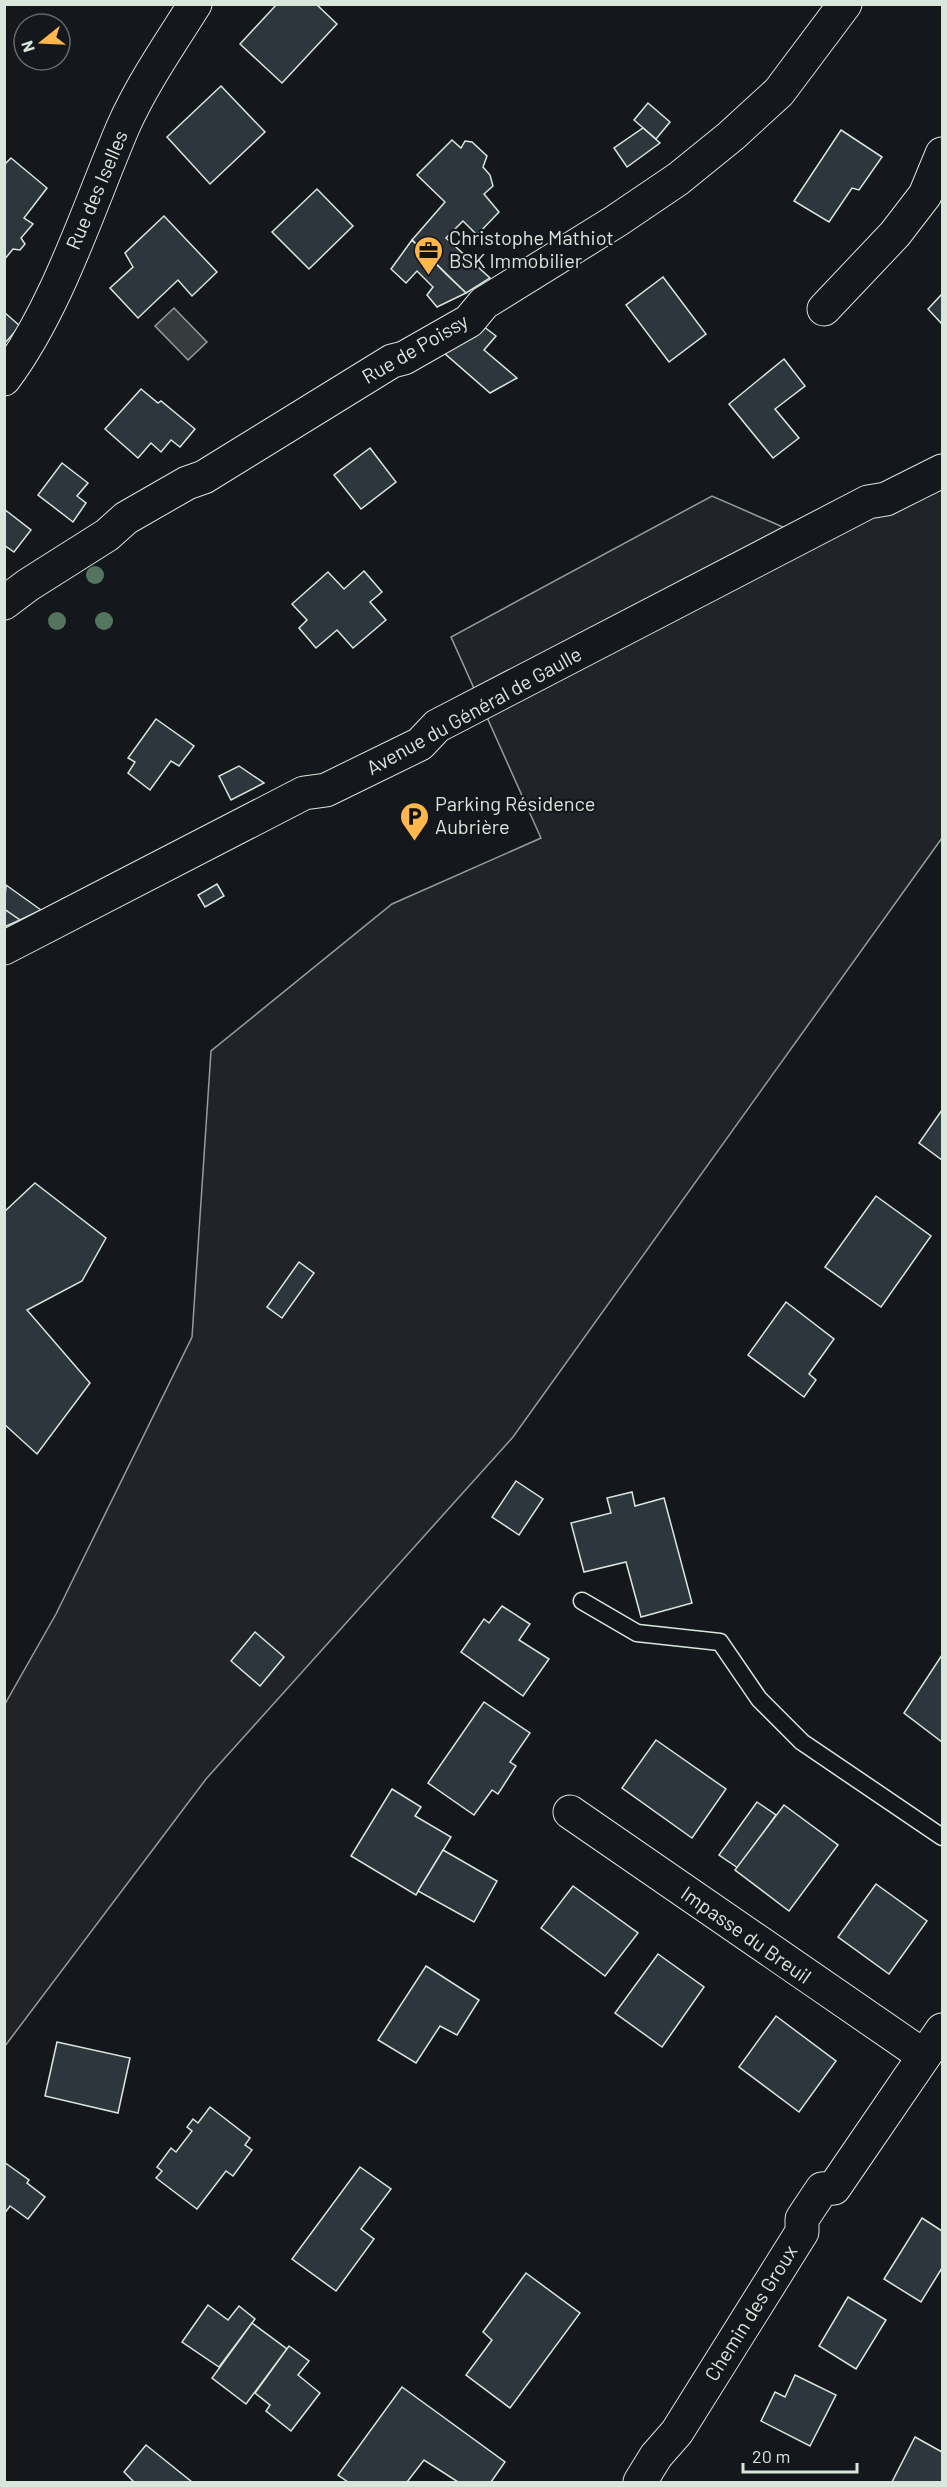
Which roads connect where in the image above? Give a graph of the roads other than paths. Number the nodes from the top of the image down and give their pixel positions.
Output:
1 (195, 4) edge
2 (845, 4) edge
3 (942, 154) edge
4 (824, 309) dead end
5 (4, 379) edge
6 (942, 471) edge
7 (4, 603) edge
8 (4, 948) edge
9 (582, 1601) dead end
10 (570, 1812) dead end
11 (942, 1837) edge
12 (933, 2043) edge
13 (640, 2482) edge

1 - 5 street, Rue des Iselles
2 - 7 street, Rue de Poissy
3 - 4 street
6 - 8 street, Avenue du Général de Gaulle
9 - 11 lane
10 - 12 street, Impasse du Breuil
12 - 13 street, Chemin des Groux

